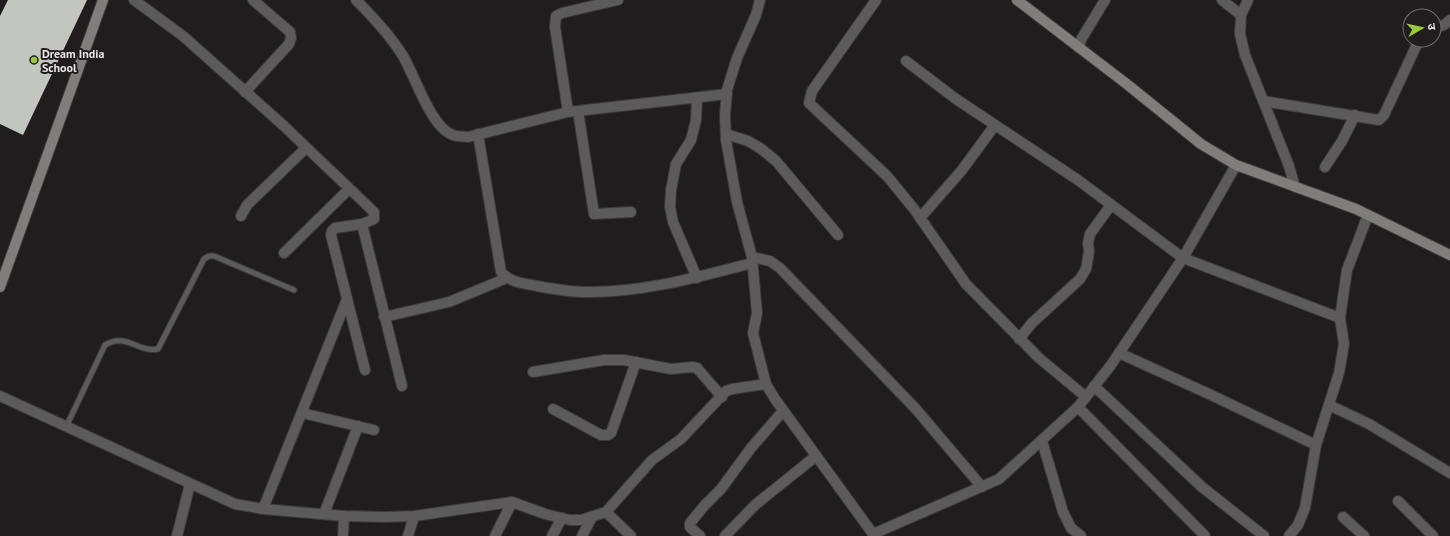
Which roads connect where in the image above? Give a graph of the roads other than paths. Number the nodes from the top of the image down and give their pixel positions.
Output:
1 (103, 0) edge
2 (134, 0) edge
3 (253, 0) edge
4 (356, 0) edge
5 (618, 0) edge
6 (760, 0) edge
7 (876, 0) edge
8 (1017, 0) edge
9 (1105, 0) edge
10 (1222, 0) edge
11 (1248, 0) edge
12 (1241, 15) junction
13 (1078, 47) junction
14 (1415, 48) edge
15 (906, 61) dead end
16 (245, 92) junction
17 (726, 94) junction
18 (697, 98) junction
19 (1263, 101) junction
20 (573, 112) junction
21 (1355, 115) junction
22 (995, 125) junction
23 (478, 134) junction
24 (726, 134) junction
25 (306, 148) junction
26 (1236, 165) junction
27 (1325, 167) dead end
28 (1295, 187) junction
29 (349, 189) junction
30 (1111, 205) junction
31 (631, 212) dead end
32 (1368, 215) junction
33 (241, 216) dead end
34 (920, 218) junction
35 (362, 224) junction
36 (838, 235) dead end
37 (284, 253) dead end
38 (1450, 255) edge
39 (1183, 258) junction
40 (752, 260) junction
41 (507, 278) junction
42 (697, 278) junction
43 (0, 287) edge
44 (294, 290) dead end
45 (347, 299) junction
46 (384, 317) junction
47 (1340, 318) junction
48 (1019, 339) junction
49 (1119, 353) junction
50 (636, 362) junction
51 (365, 370) dead end
52 (533, 372) dead end
53 (766, 384) junction
54 (402, 386) dead end
55 (1094, 386) junction
56 (0, 396) edge
57 (722, 397) junction
58 (1086, 397) junction
59 (1329, 405) junction
60 (1078, 406) junction
61 (553, 409) dead end
62 (783, 411) junction
63 (302, 413) junction
64 (358, 426) junction
65 (66, 427) junction
66 (374, 430) dead end
67 (1042, 441) junction
68 (1316, 445) junction
69 (816, 456) junction
70 (1450, 473) edge
71 (190, 484) junction
72 (982, 487) junction
73 (512, 502) junction
74 (1398, 502) dead end
75 (264, 509) junction
76 (606, 512) junction
77 (324, 514) junction
78 (344, 516) junction
79 (414, 516) junction
80 (592, 517) junction
81 (1343, 517) dead end
82 (562, 518) junction
83 (873, 535) edge
84 (177, 536) edge
85 (343, 536) edge
86 (408, 536) edge
87 (495, 536) edge
88 (552, 536) edge
89 (582, 536) edge
90 (631, 536) edge
91 (700, 536) edge
92 (725, 536) edge
93 (1081, 536) edge
94 (1205, 536) edge
95 (1264, 536) edge
96 (1290, 536) edge
97 (1364, 536) edge
98 (1432, 536) edge

1 - 43 street
2 - 16 street
3 - 16 street
4 - 23 street
5 - 20 street
6 - 17 street
7 - 34 street
8 - 13 street
9 - 13 street
10 - 12 street
11 - 12 street
12 - 19 street
13 - 26 street
14 - 21 street
15 - 22 street
16 - 25 street
17 - 18 street
17 - 24 street
18 - 20 street
18 - 42 street
19 - 21 street
19 - 28 street
20 - 23 street
20 - 31 street
21 - 27 street
22 - 30 street
22 - 34 street
23 - 41 street
24 - 36 street
24 - 40 street
25 - 29 street
25 - 33 street
26 - 28 street
26 - 39 street
28 - 32 street
29 - 35 street
29 - 37 street
30 - 39 street
30 - 48 street
32 - 38 street
32 - 47 street
34 - 48 street
35 - 45 street
35 - 46 street
39 - 47 street
39 - 49 street
40 - 42 street
40 - 53 street
40 - 72 street
41 - 42 street
41 - 46 street
44 - 65 lane
45 - 51 street
45 - 63 street
46 - 54 street
47 - 59 street
48 - 58 street
49 - 55 street
49 - 68 street
50 - 52 street
50 - 57 street
50 - 61 street
53 - 57 street
53 - 62 street
55 - 58 street
55 - 95 street
56 - 65 street
57 - 76 street
58 - 60 street
59 - 68 street
59 - 70 street
60 - 67 street
60 - 94 street
62 - 69 street
62 - 91 street
63 - 64 street
63 - 75 street
64 - 66 street
64 - 77 street
65 - 71 street
67 - 72 street
67 - 93 street
68 - 96 street
69 - 83 street
69 - 92 street
71 - 75 street
71 - 84 street
72 - 83 street
73 - 79 street
73 - 82 street
73 - 87 street
74 - 98 street
75 - 77 street
76 - 80 street
76 - 90 street
77 - 78 street
78 - 79 street
78 - 85 street
79 - 86 street
80 - 82 street
80 - 89 street
81 - 97 street
82 - 88 street

